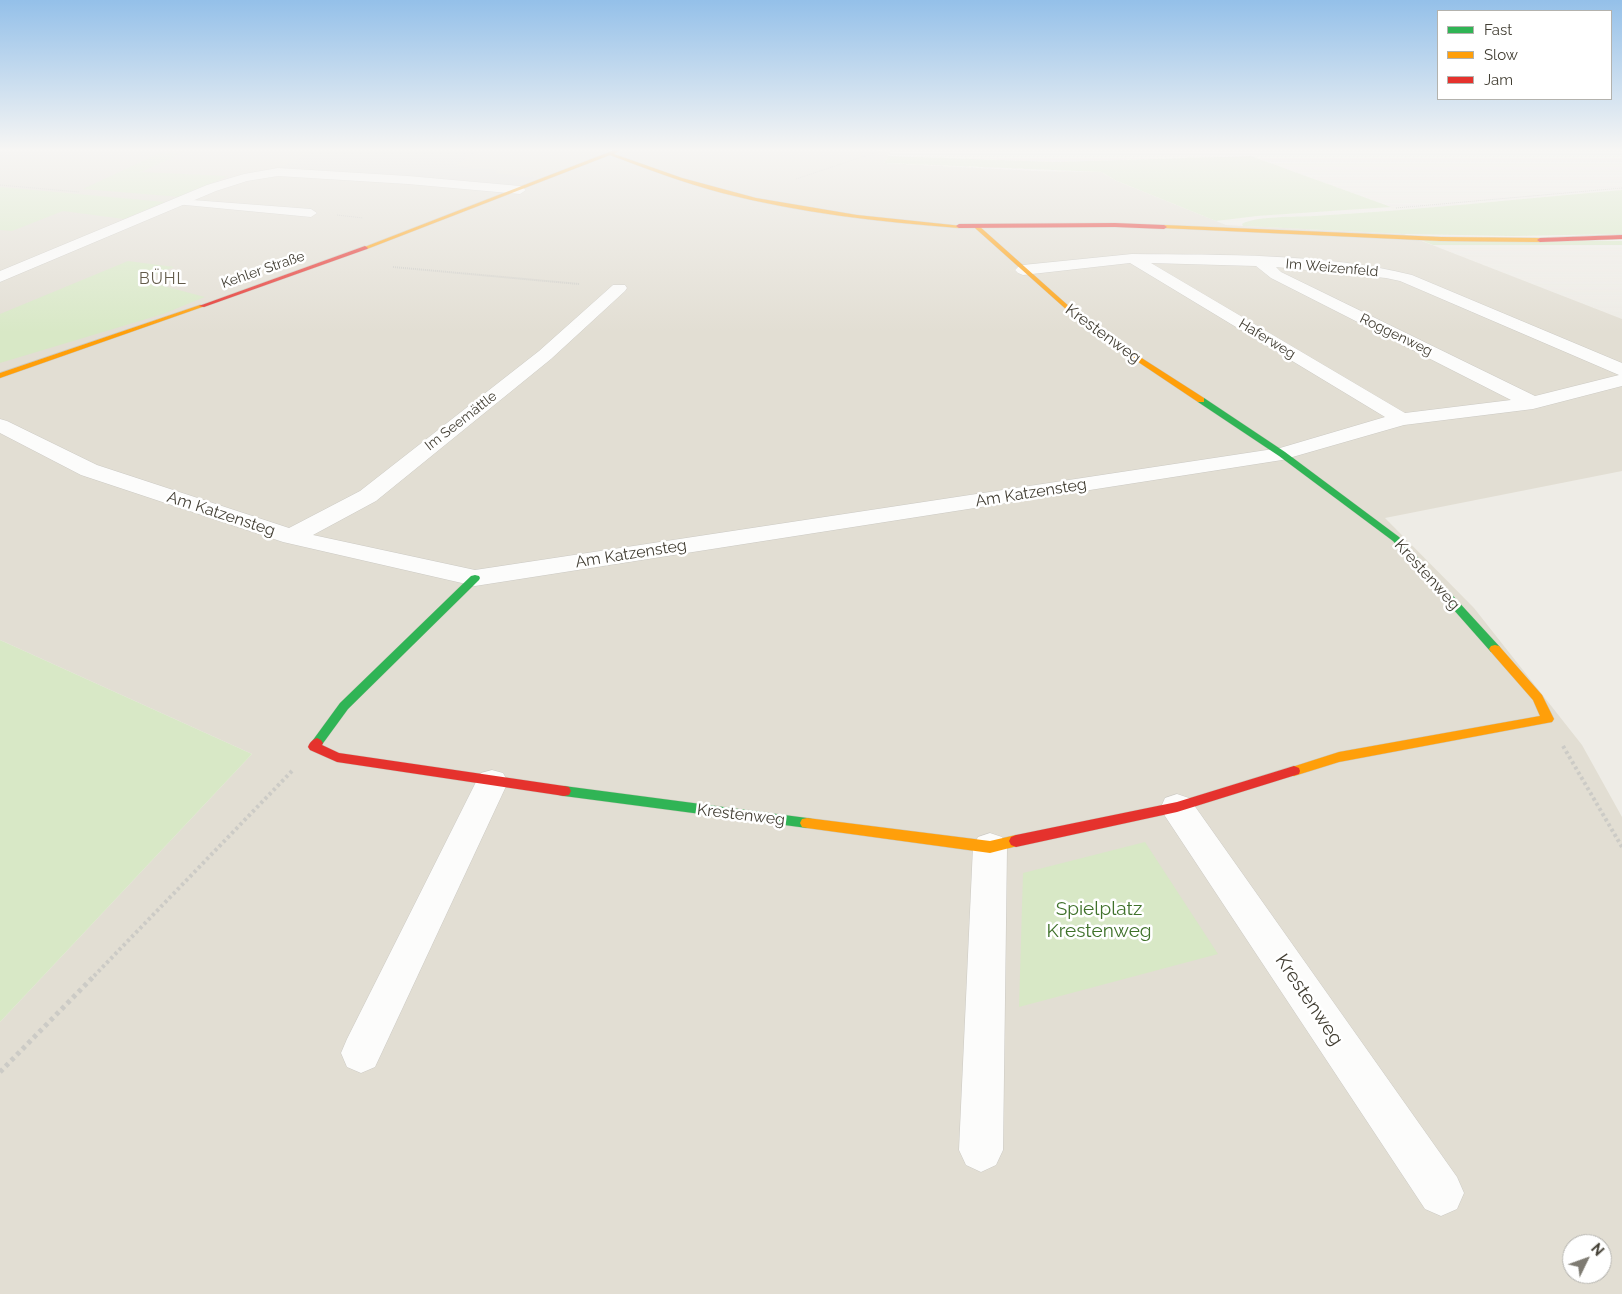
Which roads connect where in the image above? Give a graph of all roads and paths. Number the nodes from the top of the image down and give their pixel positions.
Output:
1 (157, 211) edge
2 (292, 211) edge
3 (464, 211) edge
4 (821, 211) edge
5 (311, 213) dead end
6 (977, 227) junction
7 (1622, 237) edge
8 (1132, 258) junction
9 (338, 260) junction
10 (1262, 263) junction
11 (1023, 270) junction
12 (0, 278) edge
13 (619, 288) joint
14 (1622, 370) edge
15 (0, 376) edge
16 (1622, 380) edge
17 (1533, 403) junction
18 (1402, 419) junction
19 (0, 425) edge
20 (1282, 454) junction
21 (291, 537) junction
22 (475, 578) junction
23 (1548, 719) junction
24 (314, 747) junction
25 (492, 782) junction
26 (1178, 807) junction
27 (990, 847) junction
28 (1622, 847) edge
29 (362, 1053) dead end
30 (0, 1072) edge
31 (981, 1150) dead end
32 (1441, 1193) dead end

1 - 12 street
2 - 5 lane
3 - 9 street, Kehler Straße
4 - 6 street
6 - 7 street
6 - 11 street, Krestenweg
8 - 10 street, Im Weizenfeld
8 - 11 street, Im Weizenfeld
8 - 18 street, Haferweg
9 - 13 path
9 - 15 street, Kehler Straße
10 - 14 street, Im Weizenfeld
10 - 17 street, Roggenweg
11 - 20 street, Krestenweg
13 - 21 street, Im Seemättle
16 - 17 street
17 - 18 street
18 - 20 street
19 - 21 street, Am Katzensteg
20 - 22 street, Am Katzensteg
20 - 23 street, Krestenweg
21 - 22 street, Am Katzensteg
22 - 24 street
23 - 26 street, Krestenweg
23 - 28 path
24 - 25 street, Krestenweg
24 - 30 path
25 - 27 street, Krestenweg
25 - 29 street
26 - 27 street, Krestenweg
26 - 32 street, Krestenweg
27 - 31 street

